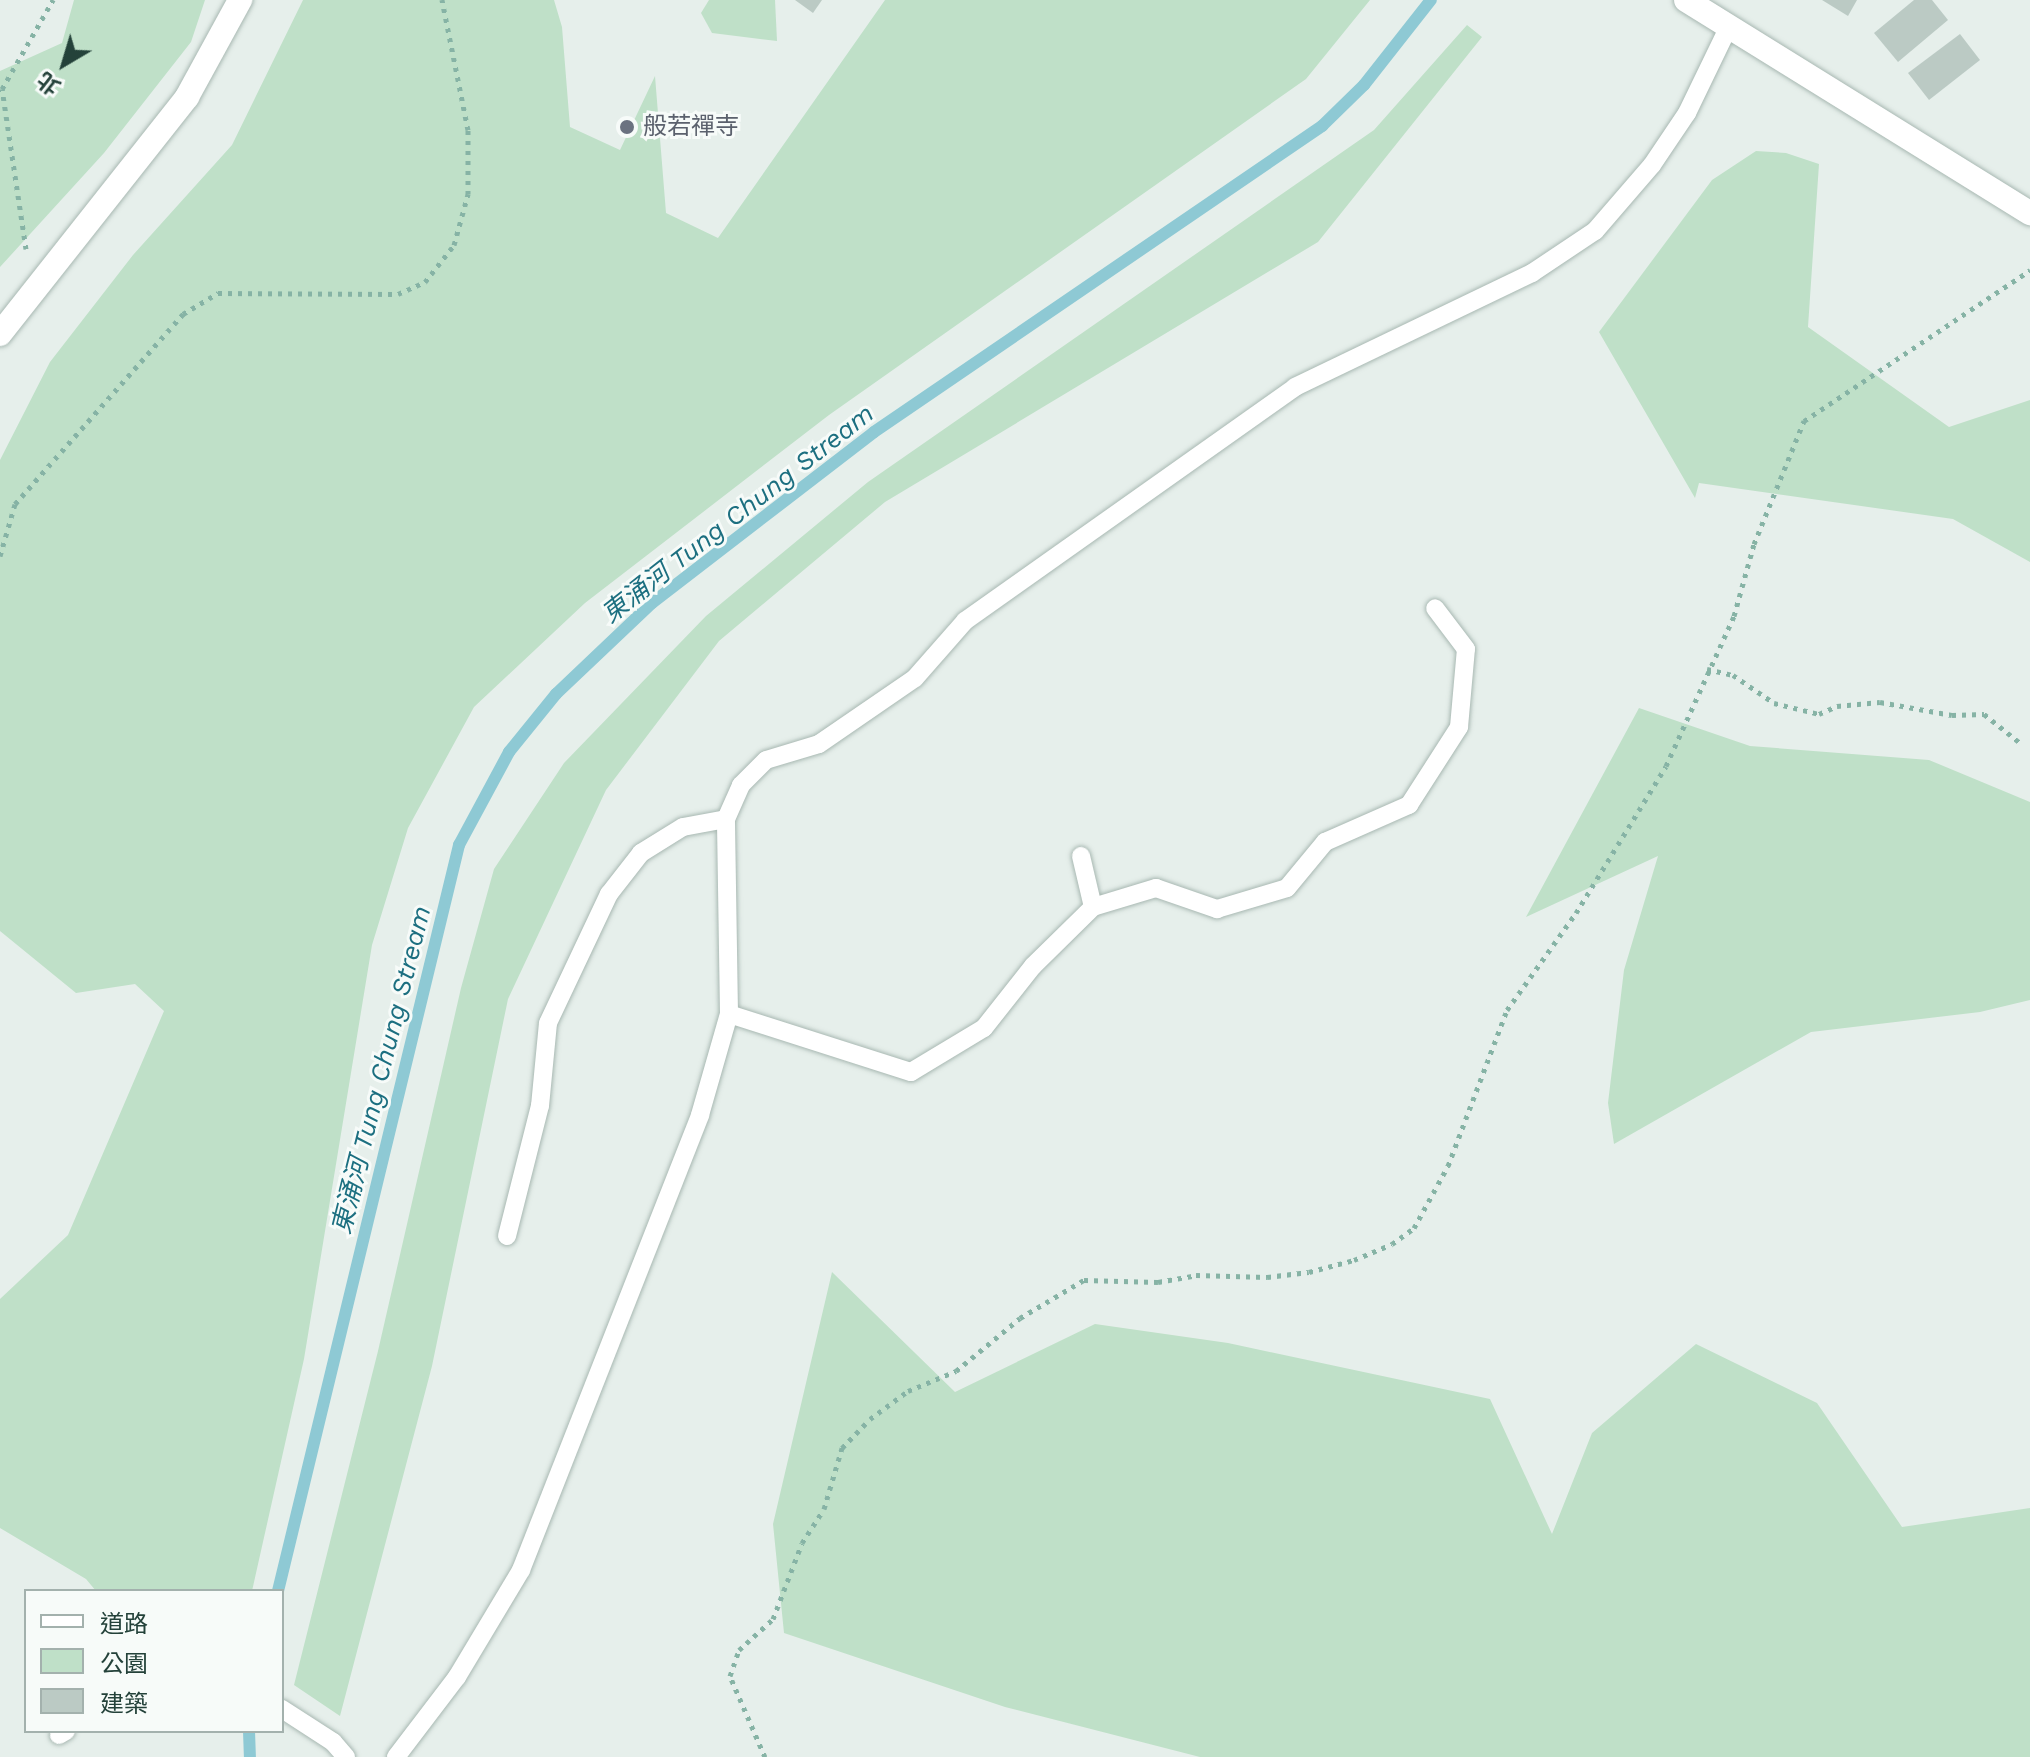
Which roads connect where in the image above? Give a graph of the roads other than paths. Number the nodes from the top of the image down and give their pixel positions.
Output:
1 (240, 0) edge
2 (1686, 0) edge
3 (1729, 26) junction
4 (2030, 213) edge
5 (0, 334) edge
6 (1435, 608) dead end
7 (726, 819) junction
8 (1081, 856) dead end
9 (1093, 907) junction
10 (729, 1014) junction
11 (507, 1236) dead end
12 (284, 1710) edge
13 (346, 1757) edge
14 (396, 1757) edge

1 - 5 main road
2 - 3 main road
3 - 4 main road
3 - 7 lane
6 - 9 lane
7 - 10 lane
7 - 11 lane
8 - 9 lane
9 - 10 lane
10 - 14 lane
12 - 13 lane

